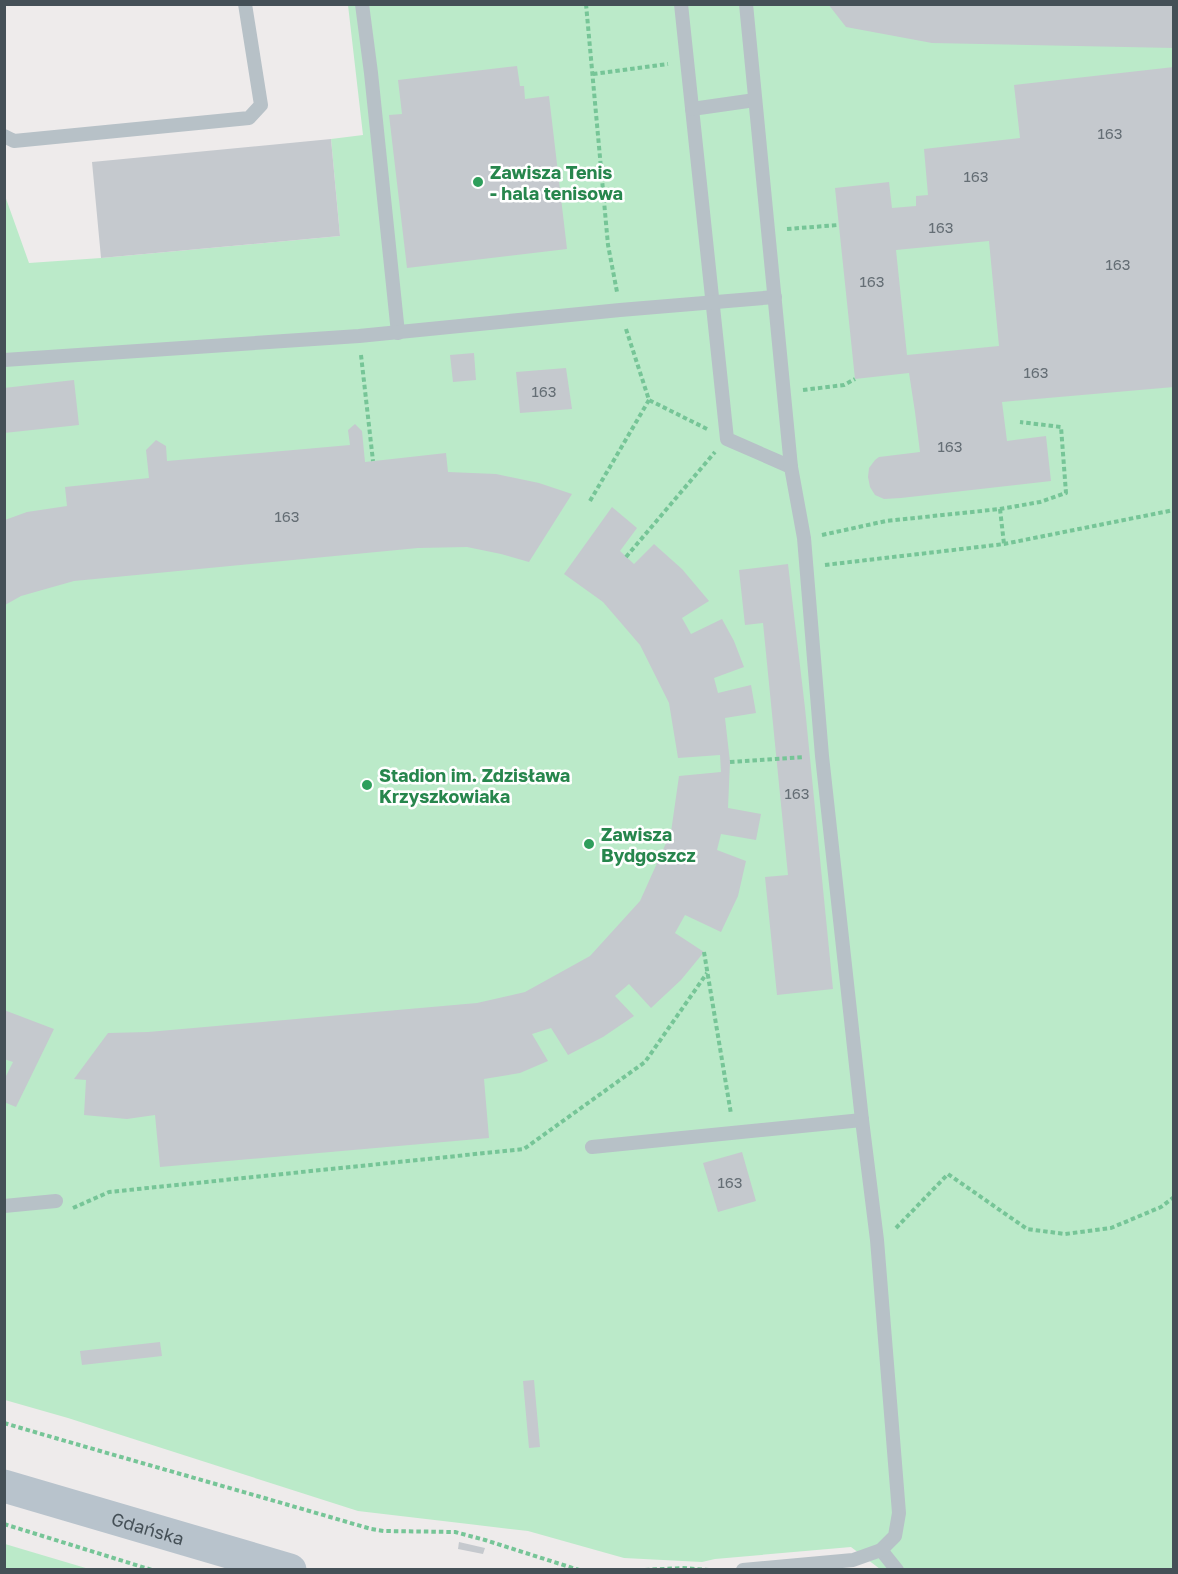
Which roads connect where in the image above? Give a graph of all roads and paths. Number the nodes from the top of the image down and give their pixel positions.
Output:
1 (245, 4) edge
2 (362, 4) edge
3 (586, 4) edge
4 (681, 4) edge
5 (746, 4) edge
6 (687, 61) junction
7 (593, 74) junction
8 (755, 100) junction
9 (692, 109) junction
10 (4, 136) edge
11 (838, 225) dead end
12 (768, 230) junction
13 (775, 297) junction
14 (712, 303) junction
15 (620, 310) junction
16 (398, 333) junction
17 (359, 336) junction
18 (4, 360) edge
19 (855, 379) dead end
20 (784, 392) junction
21 (649, 400) junction
22 (1020, 422) dead end
23 (727, 439) junction
24 (373, 461) dead end
25 (791, 467) junction
26 (590, 501) dead end
27 (1000, 509) junction
28 (1173, 510) edge
29 (804, 538) junction
30 (1004, 544) junction
31 (626, 557) dead end
32 (807, 567) junction
33 (822, 756) junction
34 (730, 762) dead end
35 (704, 952) dead end
36 (707, 973) junction
37 (862, 1120) junction
38 (734, 1132) junction
39 (592, 1147) dead end
40 (1173, 1197) edge
41 (56, 1201) dead end
42 (4, 1206) edge
43 (68, 1210) dead end
44 (905, 1219) dead end
45 (4, 1422) edge
46 (4, 1486) edge
47 (4, 1524) edge
48 (881, 1550) junction
49 (152, 1569) edge
50 (290, 1569) edge
51 (579, 1569) edge
52 (645, 1569) edge
53 (709, 1569) edge
54 (743, 1569) edge
55 (897, 1569) edge

1 - 10 lane
2 - 16 lane
3 - 7 path
4 - 6 lane
5 - 8 lane
6 - 7 path
6 - 9 lane
7 - 15 path
8 - 9 lane
8 - 12 lane
9 - 14 lane
11 - 12 path
12 - 13 lane
13 - 14 lane
13 - 20 lane
14 - 15 lane
14 - 23 lane
15 - 16 lane
15 - 21 path
16 - 17 lane
17 - 18 lane
17 - 24 path
19 - 20 path
20 - 25 lane
21 - 23 path
21 - 26 path
22 - 27 path
23 - 25 lane
23 - 31 path
25 - 29 lane
27 - 29 path
27 - 30 path
28 - 30 path
29 - 32 lane
30 - 32 path
32 - 33 lane
33 - 34 path
33 - 37 lane
35 - 36 path
36 - 38 path
36 - 43 path
37 - 38 lane
37 - 48 lane
38 - 39 lane
40 - 44 path
41 - 42 lane
45 - 51 path
46 - 50 main road, Gdańska
47 - 49 path
48 - 54 lane
48 - 55 lane
52 - 53 path

